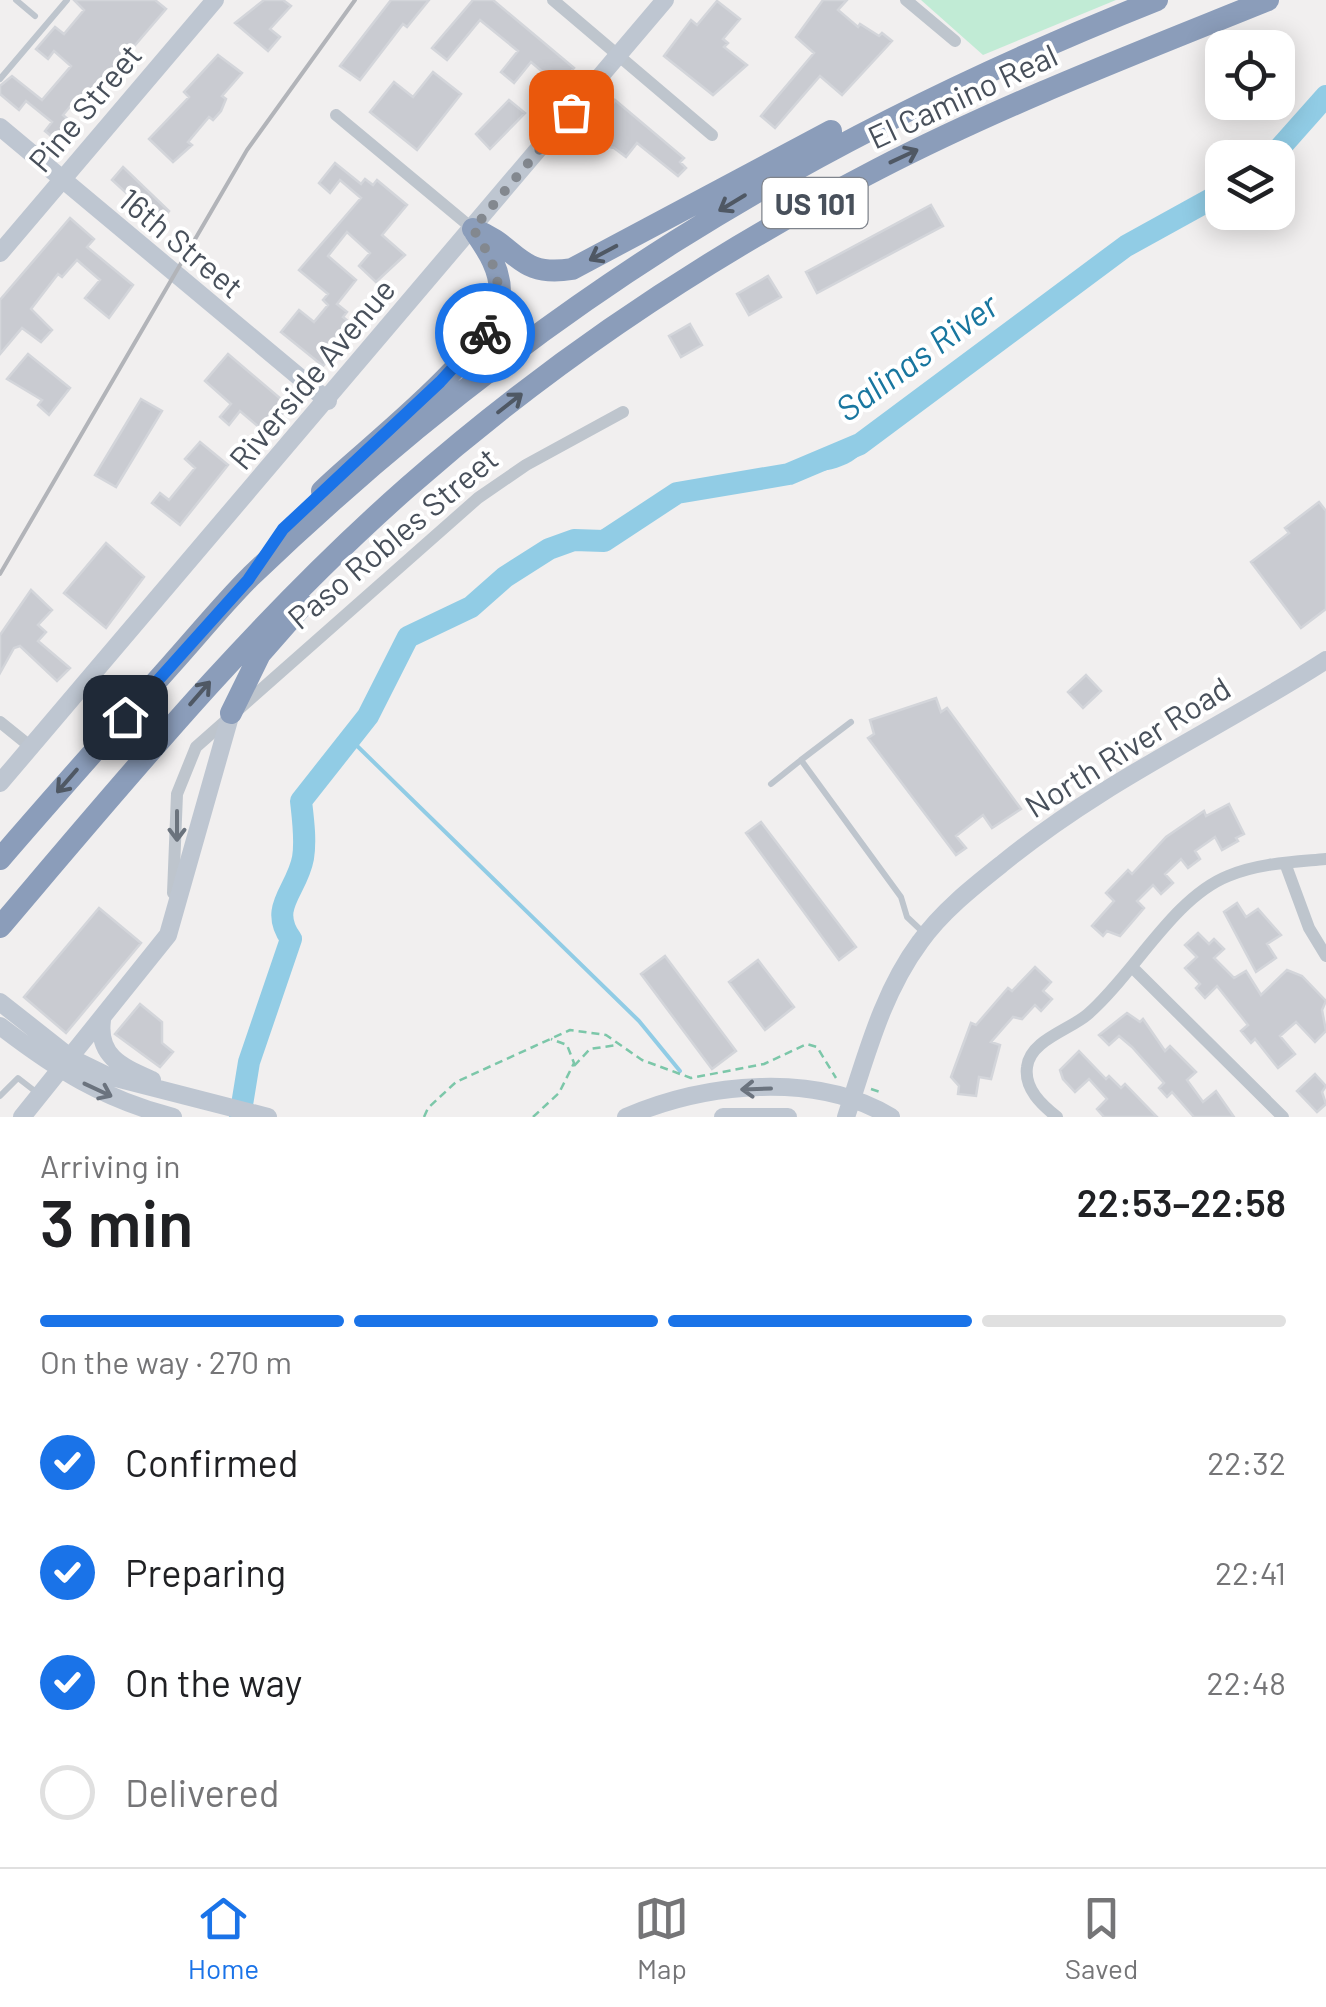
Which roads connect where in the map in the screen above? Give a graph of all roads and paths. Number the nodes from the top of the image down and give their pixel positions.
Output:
1 (16, 0) edge
2 (67, 0) edge
3 (553, 0) edge
4 (665, 0) edge
5 (906, 0) edge
6 (1157, 0) edge
7 (1268, 0) edge
8 (208, 3) edge
9 (35, 16) dead end
10 (1069, 35) junction
11 (954, 41) dead end
12 (618, 56) junction
13 (0, 78) edge
14 (336, 115) dead end
15 (0, 128) edge
16 (712, 135) dead end
17 (61, 180) junction
18 (473, 229) junction
19 (0, 253) edge
20 (328, 401) junction
21 (623, 412) dead end
22 (408, 487) junction
23 (248, 580) junction
24 (1326, 660) edge
25 (261, 691) junction
26 (231, 713) junction
27 (0, 722) edge
28 (851, 722) dead end
29 (31, 747) junction
30 (800, 760) junction
31 (217, 762) junction
32 (0, 784) edge
33 (772, 784) dead end
34 (0, 859) edge
35 (1326, 859) edge
36 (1284, 863) junction
37 (0, 927) edge
38 (168, 935) junction
39 (926, 935) junction
40 (1326, 956) edge
41 (1134, 969) junction
42 (0, 1002) edge
43 (102, 1020) junction
44 (0, 1026) edge
45 (550, 1038) junction
46 (623, 1048) junction
47 (66, 1066) junction
48 (572, 1071) junction
49 (148, 1083) junction
50 (0, 1096) edge
51 (41, 1096) junction
52 (849, 1108) edge
53 (22, 1117) edge
54 (173, 1117) edge
55 (268, 1117) edge
56 (424, 1117) edge
57 (532, 1117) edge
58 (626, 1117) edge
59 (724, 1117) edge
60 (788, 1117) edge
61 (891, 1117) edge
62 (1057, 1117) edge
63 (1282, 1117) edge

1 - 9 lane
2 - 13 lane
3 - 12 street
4 - 12 main road, Riverside Avenue
5 - 11 street
6 - 10 highway, El Camino Real / US 101
22 -> 7 highway, El Camino Real / US 101
8 - 17 main road, Pine Street
10 -> 18 highway
10 -> 23 highway, El Camino Real / US 101
12 - 16 street
12 - 18 main road, Riverside Avenue
14 - 18 street
15 - 17 main road, 16th Street
17 - 19 main road, Pine Street
17 - 20 main road, 16th Street
18 - 20 main road, Riverside Avenue
18 - 23 highway
20 - 29 main road, Riverside Avenue
21 - 25 street, Paso Robles Street
22 - 26 highway
37 -> 22 highway, El Camino Real / US 101
23 -> 34 highway, El Camino Real / US 101
24 - 39 main road, North River Road
25 - 26 street, Paso Robles Street
25 - 31 street, Paso Robles Street
26 - 31 main road, Paso Robles Street
26 -> 38 street, Paso Robles Street
27 - 29 street
28 - 30 lane
29 - 32 main road, Riverside Avenue
30 - 33 lane
30 - 39 lane
31 - 38 main road, Paso Robles Street
35 - 36 street
36 - 40 street
36 - 41 street
38 - 43 main road, Paso Robles Street
39 - 52 main road, North River Road
41 - 62 street
41 - 63 street
42 - 47 main road
43 - 47 main road, Paso Robles Street
43 - 49 main road
44 - 47 main road
45 - 46 path
45 - 48 path
45 - 56 path
46 - 48 path
46 - 52 path
47 - 49 main road
47 - 51 main road, Paso Robles Street
47 -> 54 main road
48 - 57 path
49 - 55 main road
50 - 51 lane
51 - 53 main road, Paso Robles Street
52 -> 58 main road
52 - 61 main road
59 - 60 main road

